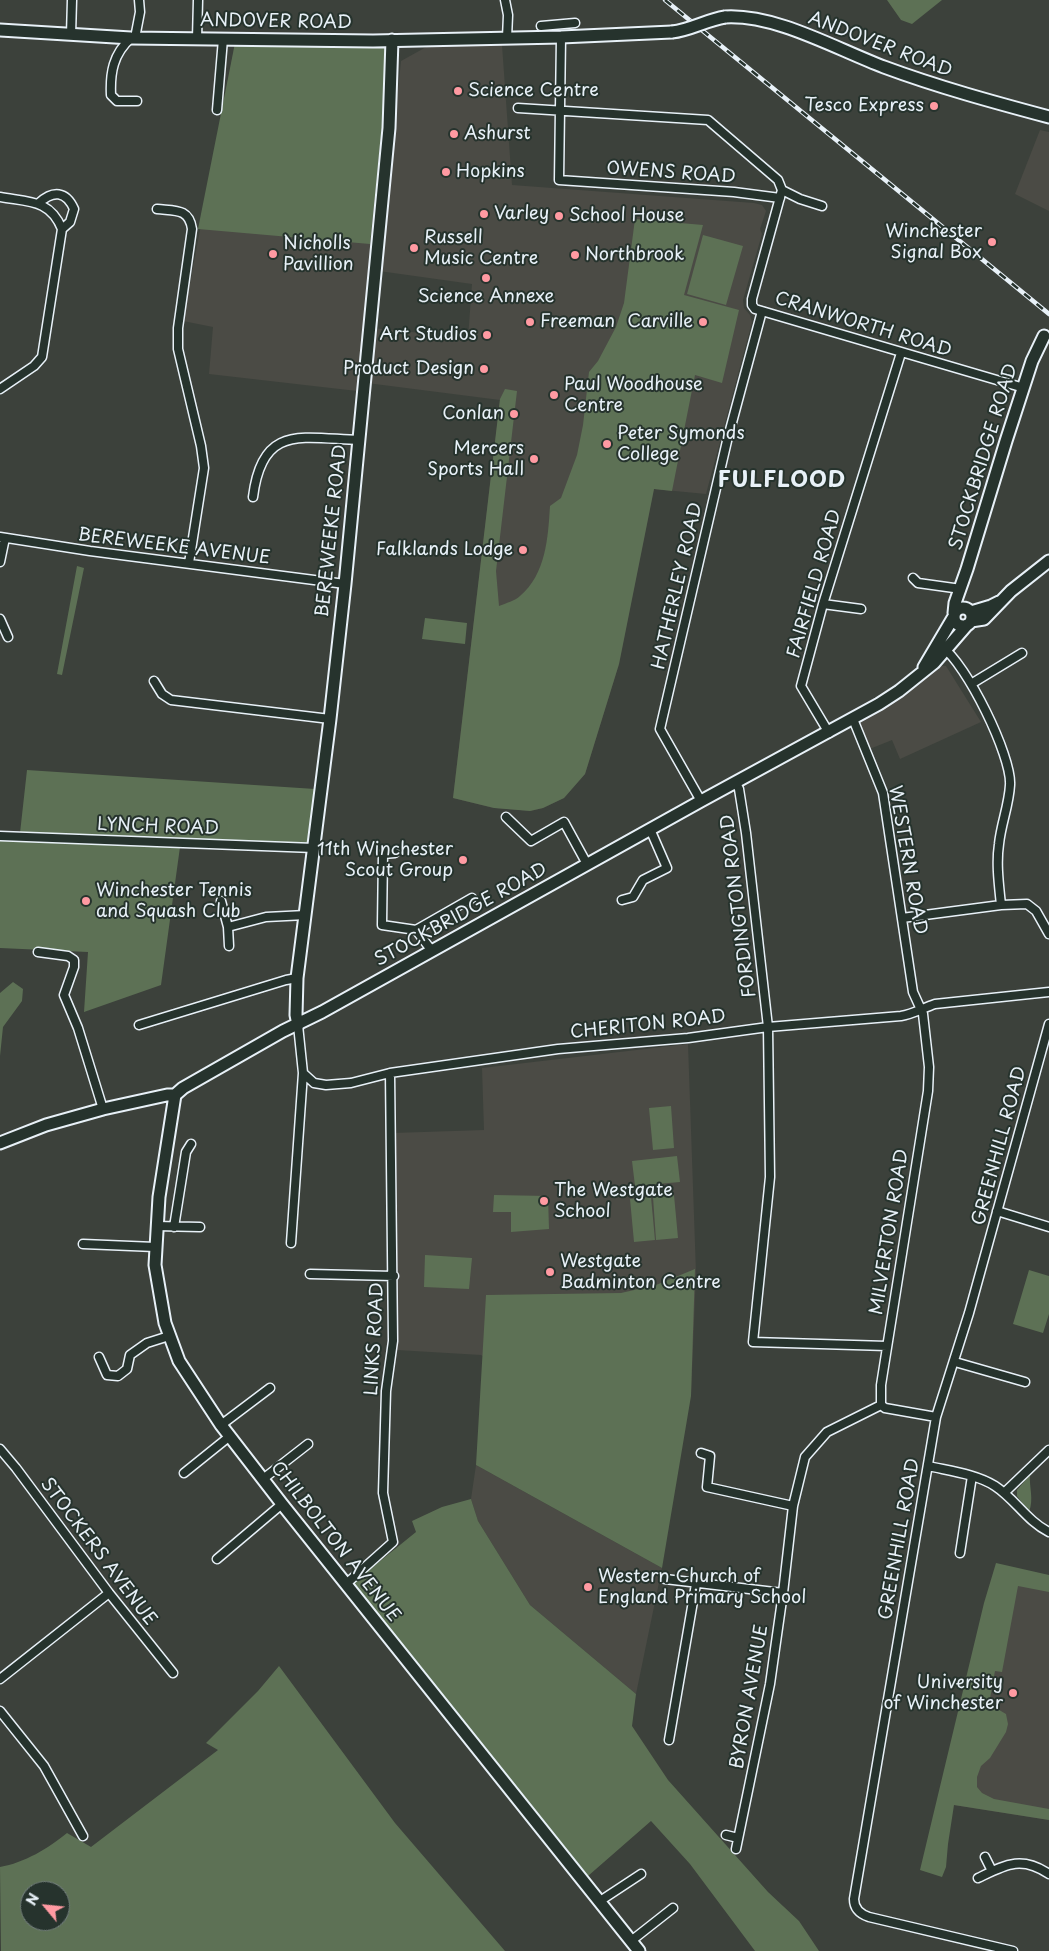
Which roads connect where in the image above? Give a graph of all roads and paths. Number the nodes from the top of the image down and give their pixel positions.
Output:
1 (72, 0) edge
2 (139, 0) edge
3 (198, 0) edge
4 (505, 0) edge
5 (575, 23) dead end
6 (551, 25) junction
7 (541, 26) dead end
8 (0, 30) edge
9 (71, 35) junction
10 (556, 37) junction
11 (133, 38) junction
12 (507, 38) junction
13 (197, 39) junction
14 (223, 39) junction
15 (392, 40) junction
16 (137, 101) dead end
17 (518, 108) dead end
18 (217, 110) dead end
19 (561, 110) junction
20 (1049, 117) edge
21 (781, 194) junction
22 (0, 198) edge
23 (39, 203) junction
24 (822, 206) dead end
25 (156, 208) dead end
26 (62, 230) junction
27 (762, 311) junction
28 (1044, 336) dead end
29 (900, 353) junction
30 (1024, 388) junction
31 (0, 389) edge
32 (359, 440) junction
33 (253, 497) dead end
34 (2, 537) edge
35 (1049, 561) edge
36 (0, 562) edge
37 (189, 563) junction
38 (913, 578) dead end
39 (345, 584) junction
40 (961, 589) junction
41 (824, 604) junction
42 (861, 610) dead end
43 (954, 615) junction
44 (968, 617) junction
45 (0, 619) edge
46 (8, 637) dead end
47 (942, 647) junction
48 (1022, 653) dead end
49 (154, 681) dead end
50 (971, 684) junction
51 (330, 718) junction
52 (853, 719) junction
53 (829, 733) junction
54 (736, 783) junction
55 (701, 801) junction
56 (506, 818) dead end
57 (650, 830) junction
58 (0, 836) edge
59 (314, 848) junction
60 (395, 853) dead end
61 (587, 864) junction
62 (472, 898) dead end
63 (622, 900) dead end
64 (221, 902) dead end
65 (1001, 905) junction
66 (306, 915) junction
67 (902, 918) junction
68 (228, 927) junction
69 (416, 930) junction
70 (1049, 934) edge
71 (229, 946) dead end
72 (432, 951) junction
73 (38, 952) dead end
74 (297, 978) junction
75 (1049, 992) edge
76 (922, 1008) junction
77 (139, 1024) dead end
78 (298, 1024) junction
79 (1049, 1024) edge
80 (768, 1027) junction
81 (303, 1073) junction
82 (390, 1073) junction
83 (175, 1095) junction
84 (103, 1109) junction
85 (0, 1143) edge
86 (192, 1144) dead end
87 (997, 1211) junction
88 (156, 1226) junction
89 (1049, 1226) edge
90 (174, 1227) junction
91 (200, 1227) dead end
92 (291, 1243) dead end
93 (84, 1244) dead end
94 (155, 1247) junction
95 (310, 1274) dead end
96 (394, 1276) junction
97 (170, 1336) junction
98 (887, 1346) junction
99 (99, 1357) dead end
100 (955, 1362) junction
101 (1025, 1382) dead end
102 (270, 1388) dead end
103 (881, 1405) junction
104 (936, 1417) junction
105 (221, 1425) junction
106 (230, 1436) junction
107 (308, 1444) dead end
108 (0, 1449) edge
109 (1049, 1450) edge
110 (701, 1453) dead end
111 (928, 1466) junction
112 (184, 1473) dead end
113 (972, 1476) junction
114 (263, 1479) junction
115 (1004, 1493) junction
116 (282, 1504) junction
117 (793, 1506) junction
118 (1049, 1532) edge
119 (960, 1553) dead end
120 (217, 1558) dead end
121 (665, 1579) dead end
122 (346, 1584) junction
123 (696, 1584) junction
124 (109, 1593) junction
125 (783, 1593) junction
126 (173, 1673) dead end
127 (0, 1679) edge
128 (0, 1711) edge
129 (670, 1740) dead end
130 (726, 1835) dead end
131 (83, 1836) dead end
132 (738, 1838) junction
133 (736, 1849) dead end
134 (985, 1857) dead end
135 (992, 1871) junction
136 (641, 1874) dead end
137 (1049, 1874) edge
138 (978, 1878) dead end
139 (600, 1901) junction
140 (673, 1908) dead end
141 (631, 1941) junction
142 (639, 1951) edge
143 (1013, 1951) edge

1 - 9 street
2 - 11 street
3 - 13 street
4 - 12 street
5 - 6 street
6 - 7 street
6 - 10 street
8 - 9 main road, ANDOVER ROAD
9 - 11 main road, ANDOVER ROAD
10 - 12 main road, ANDOVER ROAD
10 - 19 street
10 - 20 main road, ANDOVER ROAD, bridge
11 - 13 main road, ANDOVER ROAD
11 - 16 street
12 - 15 main road, ANDOVER ROAD
13 - 14 main road, ANDOVER ROAD
14 - 15 main road, ANDOVER ROAD
14 - 18 street
15 - 32 main road, BEREWEEKE ROAD
17 - 19 street
19 - 21 street
19 - 21 street, OWENS ROAD
21 - 24 street
21 - 27 street, CRANWORTH ROAD
22 - 23 street
23 - 26 street
23 - 26 street
25 - 37 street
26 - 31 street
27 - 29 street, CRANWORTH ROAD
27 - 55 street, HATHERLEY ROAD
28 - 30 main road, STOCKBRIDGE ROAD
29 - 30 street, CRANWORTH ROAD
29 - 41 street, FAIRFIELD ROAD
30 - 40 main road, STOCKBRIDGE ROAD
32 - 33 street
32 - 39 main road, BEREWEEKE ROAD
34 - 36 street
34 - 37 street, BEREWEEKE AVENUE
35 - 44 main road
37 - 39 street, BEREWEEKE AVENUE
38 - 40 street
39 - 51 main road, BEREWEEKE ROAD
40 - 43 main road, STOCKBRIDGE ROAD
40 - 44 main road
41 - 42 street
41 - 53 street, FAIRFIELD ROAD
43 - 44 main road
43 - 44 main road
43 - 47 main road, STOCKBRIDGE ROAD
44 - 47 main road, STOCKBRIDGE ROAD
45 - 46 street
47 - 50 street
47 - 52 main road, STOCKBRIDGE ROAD
48 - 50 street
49 - 51 street
50 - 65 street
51 - 59 main road, BEREWEEKE ROAD
52 - 53 main road, STOCKBRIDGE ROAD
52 - 67 street, WESTERN ROAD
53 - 54 main road, STOCKBRIDGE ROAD
54 - 55 main road, STOCKBRIDGE ROAD
54 - 80 street, FORDINGTON ROAD
55 - 57 main road, STOCKBRIDGE ROAD
56 - 61 street
57 - 61 main road, STOCKBRIDGE ROAD
57 - 63 street
58 - 59 street, LYNCH ROAD
59 - 66 main road, BEREWEEKE ROAD
60 - 69 street
61 - 72 main road, STOCKBRIDGE ROAD
62 - 69 street
64 - 68 street
65 - 67 street
65 - 70 street
66 - 68 street
66 - 74 main road, BEREWEEKE ROAD
67 - 76 street, WESTERN ROAD
68 - 71 street
69 - 72 street
72 - 78 main road, STOCKBRIDGE ROAD
73 - 84 street
74 - 77 street
74 - 78 main road, BEREWEEKE ROAD
75 - 76 street, CHERITON ROAD
76 - 80 street, CHERITON ROAD
76 - 98 street, MILVERTON ROAD
78 - 81 street
78 - 83 main road, STOCKBRIDGE ROAD
79 - 87 street, GREENHILL ROAD
80 - 82 street, CHERITON ROAD
80 - 98 street, FORDINGTON ROAD
81 - 82 street, CHERITON ROAD
81 - 92 street
82 - 96 street, LINKS ROAD
83 - 84 main road, STOCKBRIDGE ROAD
83 - 88 main road, CHILBOLTON AVENUE
84 - 85 main road, STOCKBRIDGE ROAD
86 - 90 street
87 - 89 street
87 - 100 street, GREENHILL ROAD
88 - 90 street
88 - 94 main road, CHILBOLTON AVENUE
90 - 91 street
93 - 94 street
94 - 97 main road, CHILBOLTON AVENUE
95 - 96 street
96 - 122 street, LINKS ROAD
97 - 99 street
97 - 105 main road, CHILBOLTON AVENUE
98 - 103 street, MILVERTON ROAD
100 - 101 street
100 - 104 street, GREENHILL ROAD
102 - 105 street
103 - 104 street
103 - 117 street, BYRON AVENUE
104 - 111 street, GREENHILL ROAD
105 - 106 main road, CHILBOLTON AVENUE
106 - 112 street
106 - 114 main road, CHILBOLTON AVENUE
107 - 114 street
108 - 124 street, STOCKERS AVENUE
109 - 115 street
110 - 117 street
111 - 113 street
111 - 143 street, GREENHILL ROAD
113 - 115 street
113 - 119 street
114 - 116 main road, CHILBOLTON AVENUE
115 - 118 street
116 - 120 street
116 - 122 main road, CHILBOLTON AVENUE
117 - 125 street, BYRON AVENUE
121 - 123 street
122 - 139 main road, CHILBOLTON AVENUE
123 - 125 street
123 - 129 street
124 - 126 street, STOCKERS AVENUE
124 - 127 street
125 - 132 street, BYRON AVENUE
128 - 131 street
130 - 132 street
132 - 133 street, BYRON AVENUE
134 - 135 street
135 - 137 street
135 - 138 street
136 - 139 street
139 - 141 main road, CHILBOLTON AVENUE
140 - 141 street
141 - 142 main road, CHILBOLTON AVENUE

